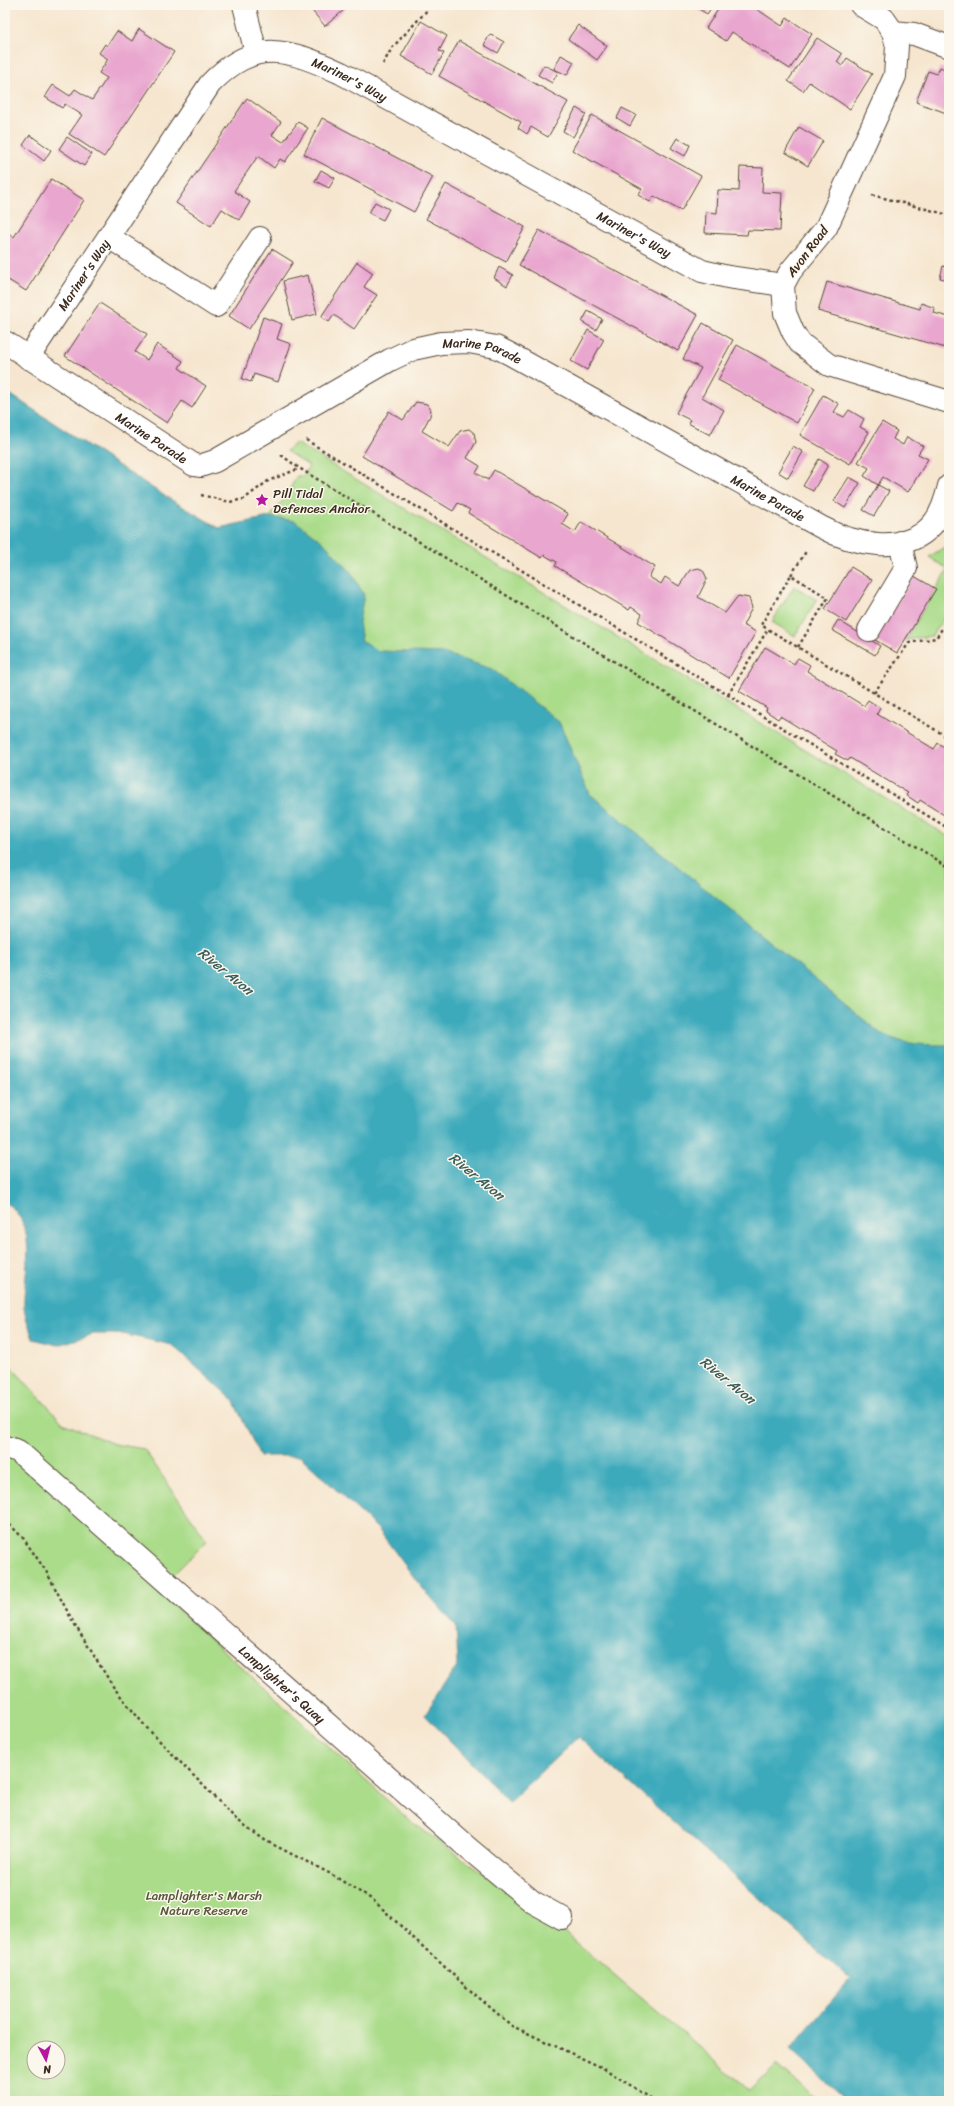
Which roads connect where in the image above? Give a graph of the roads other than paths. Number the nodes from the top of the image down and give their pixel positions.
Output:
1 (244, 5) edge
2 (861, 5) edge
3 (893, 32) junction
4 (949, 47) edge
5 (256, 53) junction
6 (109, 237) junction
7 (260, 238) dead end
8 (784, 285) junction
9 (5, 342) edge
10 (28, 358) junction
11 (949, 402) edge
12 (949, 486) edge
13 (900, 542) junction
14 (869, 630) dead end
15 (5, 1447) edge
16 (562, 1918) dead end

1 - 5 street
2 - 3 street
3 - 4 street
3 - 8 street, Avon Road
5 - 6 street, Mariner's Way
5 - 8 street, Mariner's Way
6 - 7 street
6 - 10 street, Mariner's Way
8 - 11 street, Avon Road
9 - 10 street, Marine Parade
10 - 13 street, Marine Parade
12 - 13 street, Marine Parade
13 - 14 street
15 - 16 street, Lamplighter's Quay

